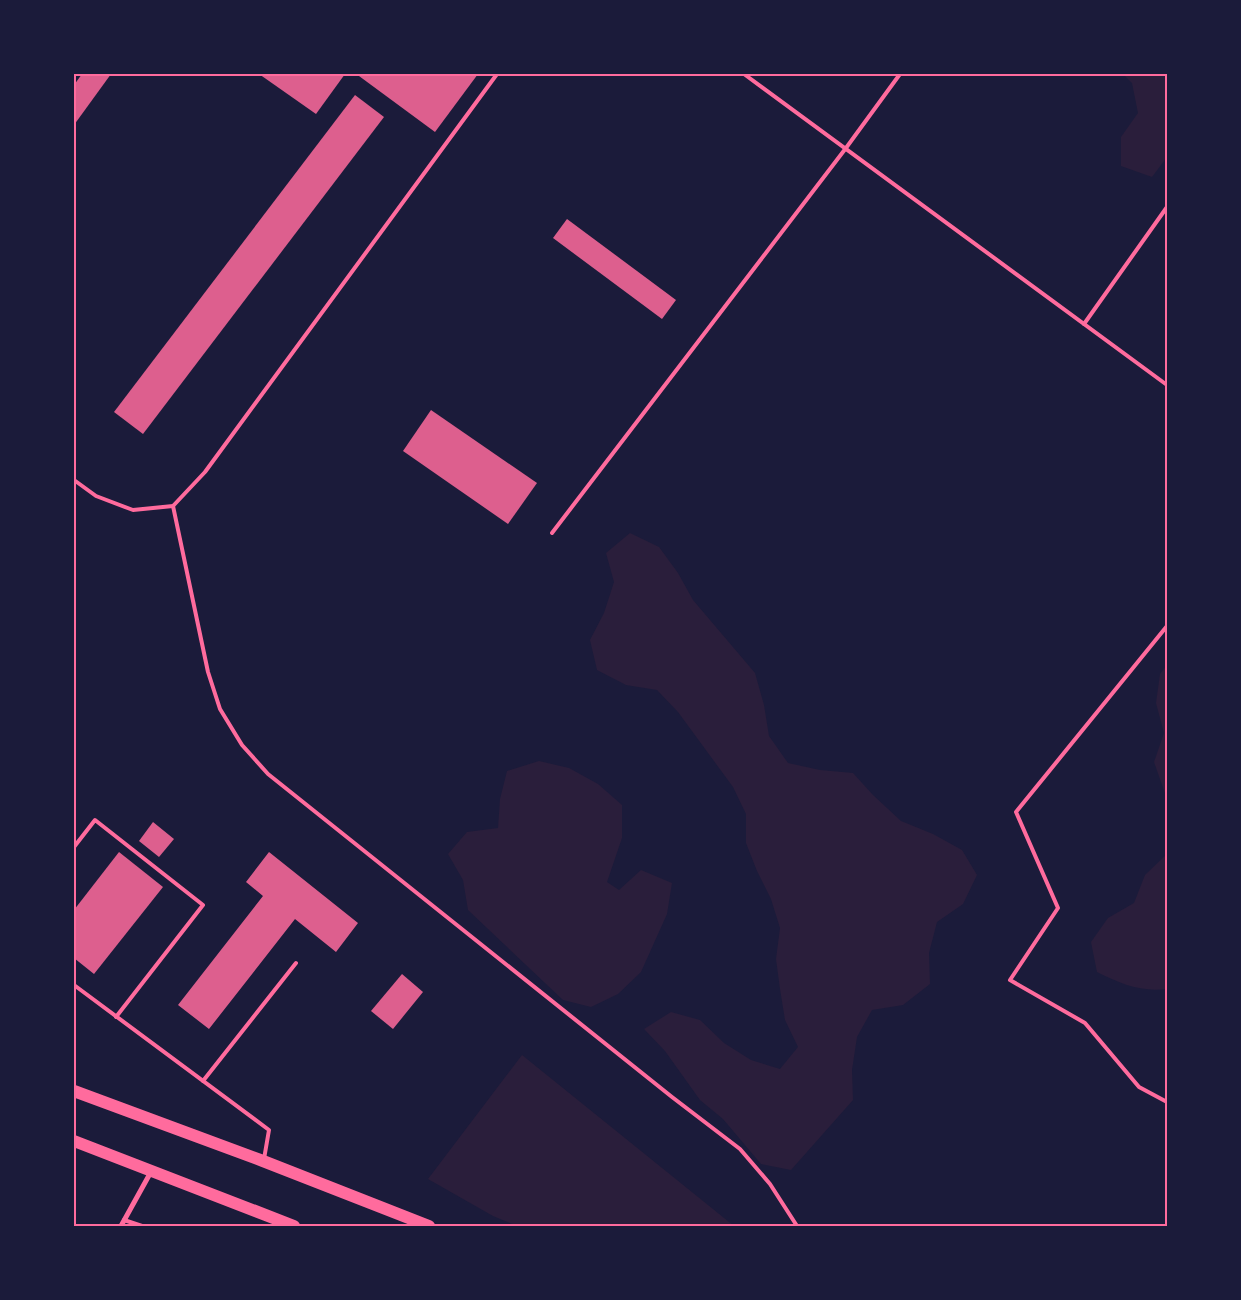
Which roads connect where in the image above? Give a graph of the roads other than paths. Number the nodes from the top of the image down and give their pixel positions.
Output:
1 (498, 74) edge
2 (744, 74) edge
3 (900, 74) edge
4 (846, 148) junction
5 (1167, 207) edge
6 (1084, 324) junction
7 (1167, 385) edge
8 (74, 480) edge
9 (173, 506) junction
10 (552, 533) dead end
11 (1167, 626) edge
12 (74, 847) edge
13 (296, 963) dead end
14 (74, 986) edge
15 (116, 1016) junction
16 (203, 1081) junction
17 (74, 1091) edge
18 (1167, 1102) edge
19 (74, 1140) edge
20 (263, 1161) junction
21 (152, 1170) junction
22 (124, 1220) junction
23 (121, 1226) edge
24 (142, 1226) edge
25 (294, 1226) edge
26 (429, 1226) edge
27 (797, 1226) edge

1 - 9 lane
2 - 4 lane
3 - 4 lane
4 - 6 lane
4 - 10 lane
5 - 6 lane
6 - 7 lane
8 - 9 lane
9 - 27 lane
11 - 18 lane
12 - 15 lane
13 - 16 lane
14 - 15 lane
15 - 16 lane
16 - 20 lane
17 - 20 main road
19 - 21 main road
20 - 26 main road
21 - 22 street
21 - 25 main road
22 - 23 street
22 - 24 lane

